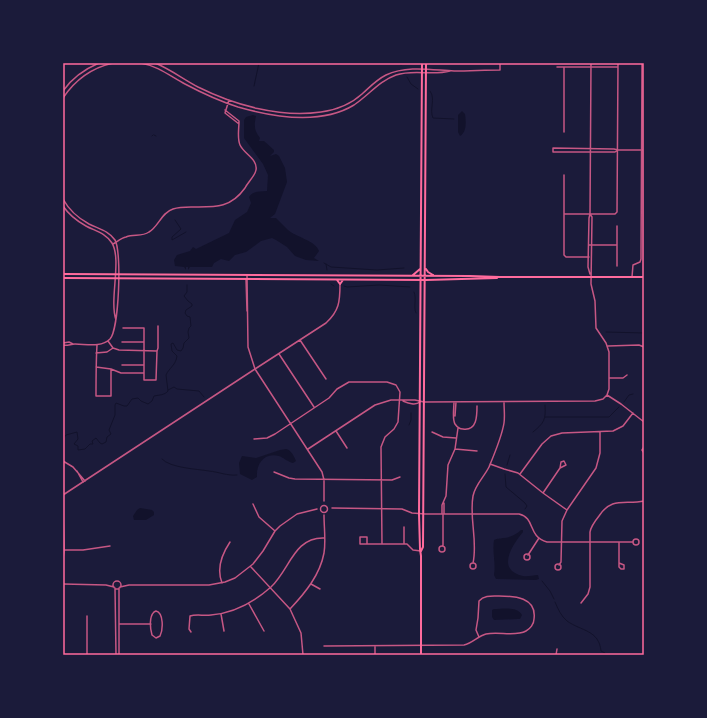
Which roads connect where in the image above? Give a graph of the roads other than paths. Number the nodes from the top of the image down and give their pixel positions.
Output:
1 (99, 63) edge
2 (113, 63) edge
3 (141, 63) edge
4 (155, 63) edge
5 (422, 63) edge
6 (426, 63) edge
7 (500, 63) edge
8 (591, 63) edge
9 (618, 63) edge
10 (642, 63) edge
11 (591, 66) junction
12 (557, 67) dead end
13 (564, 67) junction
14 (618, 67) junction
15 (422, 70) junction
16 (426, 71) junction
17 (63, 91) edge
18 (63, 98) edge
19 (229, 100) junction
20 (227, 103) junction
21 (225, 110) junction
22 (239, 124) junction
23 (564, 132) dead end
24 (591, 148) junction
25 (618, 150) junction
26 (642, 150) junction
27 (591, 152) junction
28 (422, 157) junction
29 (426, 157) junction
30 (564, 175) dead end
31 (63, 199) edge
32 (63, 206) edge
33 (564, 214) junction
34 (590, 214) junction
35 (617, 226) dead end
36 (116, 242) junction
37 (112, 244) junction
38 (589, 245) junction
39 (592, 245) junction
40 (617, 245) junction
41 (589, 257) junction
42 (617, 266) dead end
43 (421, 268) junction
44 (426, 268) junction
45 (63, 274) edge
46 (115, 274) junction
47 (118, 274) junction
48 (247, 275) junction
49 (412, 276) junction
50 (423, 276) junction
51 (436, 276) junction
52 (500, 277) junction
53 (590, 277) junction
54 (632, 277) junction
55 (644, 277) edge
56 (63, 278) edge
57 (115, 278) junction
58 (118, 278) junction
59 (247, 279) junction
60 (336, 280) junction
61 (344, 280) junction
62 (423, 280) junction
63 (340, 284) junction
64 (116, 320) junction
65 (158, 326) dead end
66 (123, 328) dead end
67 (109, 340) junction
68 (300, 340) junction
69 (63, 342) edge
70 (122, 342) dead end
71 (144, 342) junction
72 (73, 344) junction
73 (97, 345) junction
74 (63, 346) edge
75 (608, 346) junction
76 (644, 347) edge
77 (113, 348) junction
78 (144, 351) junction
79 (157, 351) junction
80 (96, 353) junction
81 (279, 354) junction
82 (122, 365) dead end
83 (144, 365) junction
84 (96, 367) junction
85 (255, 368) junction
86 (111, 369) junction
87 (144, 373) junction
88 (627, 375) dead end
89 (609, 378) junction
90 (326, 379) dead end
91 (607, 395) junction
92 (399, 400) junction
93 (420, 402) junction
94 (424, 402) junction
95 (455, 402) junction
96 (504, 402) junction
97 (477, 406) dead end
98 (314, 407) junction
99 (633, 413) junction
100 (644, 422) edge
101 (291, 423) junction
102 (458, 428) junction
103 (336, 431) junction
104 (432, 432) dead end
105 (600, 432) junction
106 (456, 438) junction
107 (254, 439) dead end
108 (644, 447) edge
109 (347, 448) dead end
110 (308, 449) junction
111 (455, 449) junction
112 (477, 451) dead end
113 (644, 453) edge
114 (63, 461) edge
115 (490, 464) junction
116 (560, 468) dead end
117 (274, 472) dead end
118 (520, 474) junction
119 (400, 477) dead end
120 (324, 480) junction
121 (382, 480) junction
122 (84, 481) junction
123 (543, 493) junction
124 (63, 495) edge
125 (324, 501) junction
126 (644, 501) edge
127 (253, 504) dead end
128 (322, 506) junction
129 (326, 506) junction
130 (332, 508) junction
131 (317, 509) junction
132 (382, 509) junction
133 (328, 510) junction
134 (567, 510) junction
135 (63, 512) edge
136 (323, 512) junction
137 (419, 514) junction
138 (424, 514) junction
139 (443, 514) junction
140 (472, 514) junction
141 (404, 528) dead end
142 (275, 531) junction
143 (324, 538) junction
144 (538, 538) junction
145 (230, 542) dead end
146 (561, 542) junction
147 (590, 542) junction
148 (619, 542) junction
149 (633, 542) dead end
150 (367, 544) junction
151 (382, 544) junction
152 (404, 544) junction
153 (110, 546) dead end
154 (443, 546) dead end
155 (64, 550) junction
156 (421, 551) junction
157 (528, 555) dead end
158 (63, 559) edge
159 (474, 563) dead end
160 (619, 563) dead end
161 (559, 565) dead end
162 (251, 567) junction
163 (222, 582) junction
164 (113, 583) junction
165 (120, 583) junction
166 (311, 584) junction
167 (63, 585) edge
168 (104, 585) junction
169 (128, 585) junction
170 (120, 587) junction
171 (271, 587) junction
172 (114, 588) junction
173 (320, 589) dead end
174 (580, 603) dead end
175 (249, 604) junction
176 (290, 608) junction
177 (221, 614) junction
178 (87, 616) dead end
179 (116, 624) junction
180 (118, 624) junction
181 (151, 624) junction
182 (224, 631) dead end
183 (264, 631) dead end
184 (191, 632) dead end
185 (479, 637) junction
186 (324, 646) dead end
187 (375, 646) junction
188 (421, 646) junction
189 (556, 649) dead end
190 (87, 655) edge
191 (116, 655) edge
192 (119, 655) edge
193 (303, 655) edge
194 (375, 655) edge
195 (421, 655) edge
196 (556, 655) edge

1 - 17 street
2 - 18 street
3 - 20 street
4 - 19 street
5 - 15 main road
6 - 16 main road
7 - 16 street
8 - 11 street
9 - 14 street
10 - 26 street
11 - 13 street
11 - 14 street
11 - 24 street
12 - 13 street
13 - 23 street
14 - 25 street
15 - 16 street
15 - 19 street
15 - 20 street
15 - 28 main road
16 - 29 main road
19 - 20 street
20 - 21 street
21 - 22 street
21 - 22 street
22 - 36 street
24 - 25 street
24 - 27 street
24 - 27 street
25 - 26 street
25 - 27 street
25 - 34 street
26 - 54 street
27 - 34 street
28 - 29 main road
28 - 43 main road
29 - 44 main road
30 - 33 street
31 - 36 street
32 - 37 street
33 - 34 street
33 - 41 street
34 - 38 street
34 - 39 street
35 - 40 street
36 - 37 street
36 - 47 street
37 - 46 street
38 - 39 street
38 - 41 street
39 - 40 street
39 - 53 street
40 - 42 street
41 - 53 street
43 - 49 main road
43 - 50 main road
44 - 50 main road
44 - 51 main road
45 - 46 main road
46 - 47 main road
46 - 57 street
47 - 48 main road
47 - 58 street
48 - 49 main road
48 - 59 street
49 - 50 main road
50 - 51 main road
50 - 62 main road
50 - 62 main road
51 - 52 main road
52 - 53 main road
52 - 62 main road
53 - 54 main road
53 - 75 street
54 - 55 main road
56 - 57 main road
57 - 58 main road
57 - 64 street
58 - 59 main road
58 - 64 street
59 - 60 main road
59 - 85 street
60 - 61 main road
60 - 63 main road
61 - 62 main road
61 - 63 main road
62 - 93 main road
62 - 94 main road
63 - 68 street
64 - 67 street
65 - 79 street
66 - 71 street
67 - 73 street
67 - 77 street
68 - 81 street
68 - 90 street
69 - 72 street
70 - 71 street
71 - 78 street
72 - 73 street
72 - 74 street
73 - 80 street
75 - 76 street
75 - 89 street
77 - 78 street
77 - 80 street
78 - 79 street
78 - 83 street
79 - 87 street
80 - 84 street
81 - 85 street
81 - 98 street
82 - 83 street
83 - 87 street
84 - 86 street
84 - 86 street
85 - 101 street
85 - 122 street
86 - 87 street
88 - 89 street
89 - 91 street
91 - 96 street
91 - 99 street
92 - 93 street
92 - 98 street
92 - 103 street
92 - 121 street
93 - 94 street
93 - 137 main road
94 - 95 street
94 - 138 main road
95 - 96 street
95 - 102 street
96 - 115 street
97 - 102 street
98 - 101 street
99 - 100 street
99 - 105 street
101 - 107 street
101 - 110 street
102 - 106 street
103 - 109 street
103 - 110 street
104 - 106 street
105 - 118 street
105 - 134 street
106 - 111 street
108 - 113 street
110 - 120 street
111 - 112 street
111 - 139 street
114 - 122 street
115 - 118 street
115 - 140 street
116 - 123 street
117 - 120 street
118 - 123 street
119 - 121 street
120 - 121 street
120 - 125 street
121 - 132 street
122 - 124 street
123 - 134 street
125 - 128 street
125 - 129 street
126 - 147 street
127 - 142 street
128 - 129 street
128 - 131 street
128 - 136 street
129 - 130 street
129 - 133 street
130 - 132 street
130 - 133 street
131 - 136 street
131 - 142 street
132 - 137 street
132 - 151 street
133 - 136 street
134 - 146 street
135 - 155 street
136 - 143 street
137 - 138 street
137 - 156 main road
138 - 139 street
138 - 156 main road
139 - 140 street
139 - 154 street
140 - 144 street
140 - 159 street
141 - 152 street
142 - 162 street
143 - 166 street
143 - 171 street
144 - 146 street
144 - 157 street
145 - 163 street
146 - 147 street
146 - 161 street
147 - 148 street
147 - 174 street
148 - 149 street
148 - 160 street
150 - 150 street
150 - 151 street
151 - 152 street
152 - 156 street
153 - 155 street
155 - 158 street
156 - 188 main road
162 - 163 street
162 - 171 street
163 - 169 street
164 - 165 street
164 - 168 street
164 - 172 street
165 - 169 street
165 - 170 street
166 - 173 street
166 - 176 street
167 - 168 street
168 - 172 street
169 - 170 street
170 - 172 street
170 - 180 street
171 - 175 street
171 - 176 street
172 - 179 street
175 - 177 street
175 - 183 street
176 - 193 street
177 - 182 street
177 - 184 street
178 - 190 street
179 - 180 street
179 - 191 street
180 - 181 street
180 - 192 street
181 - 181 street
185 - 185 street
185 - 188 street
186 - 187 street
187 - 188 street
187 - 194 street
188 - 195 main road
189 - 196 street

